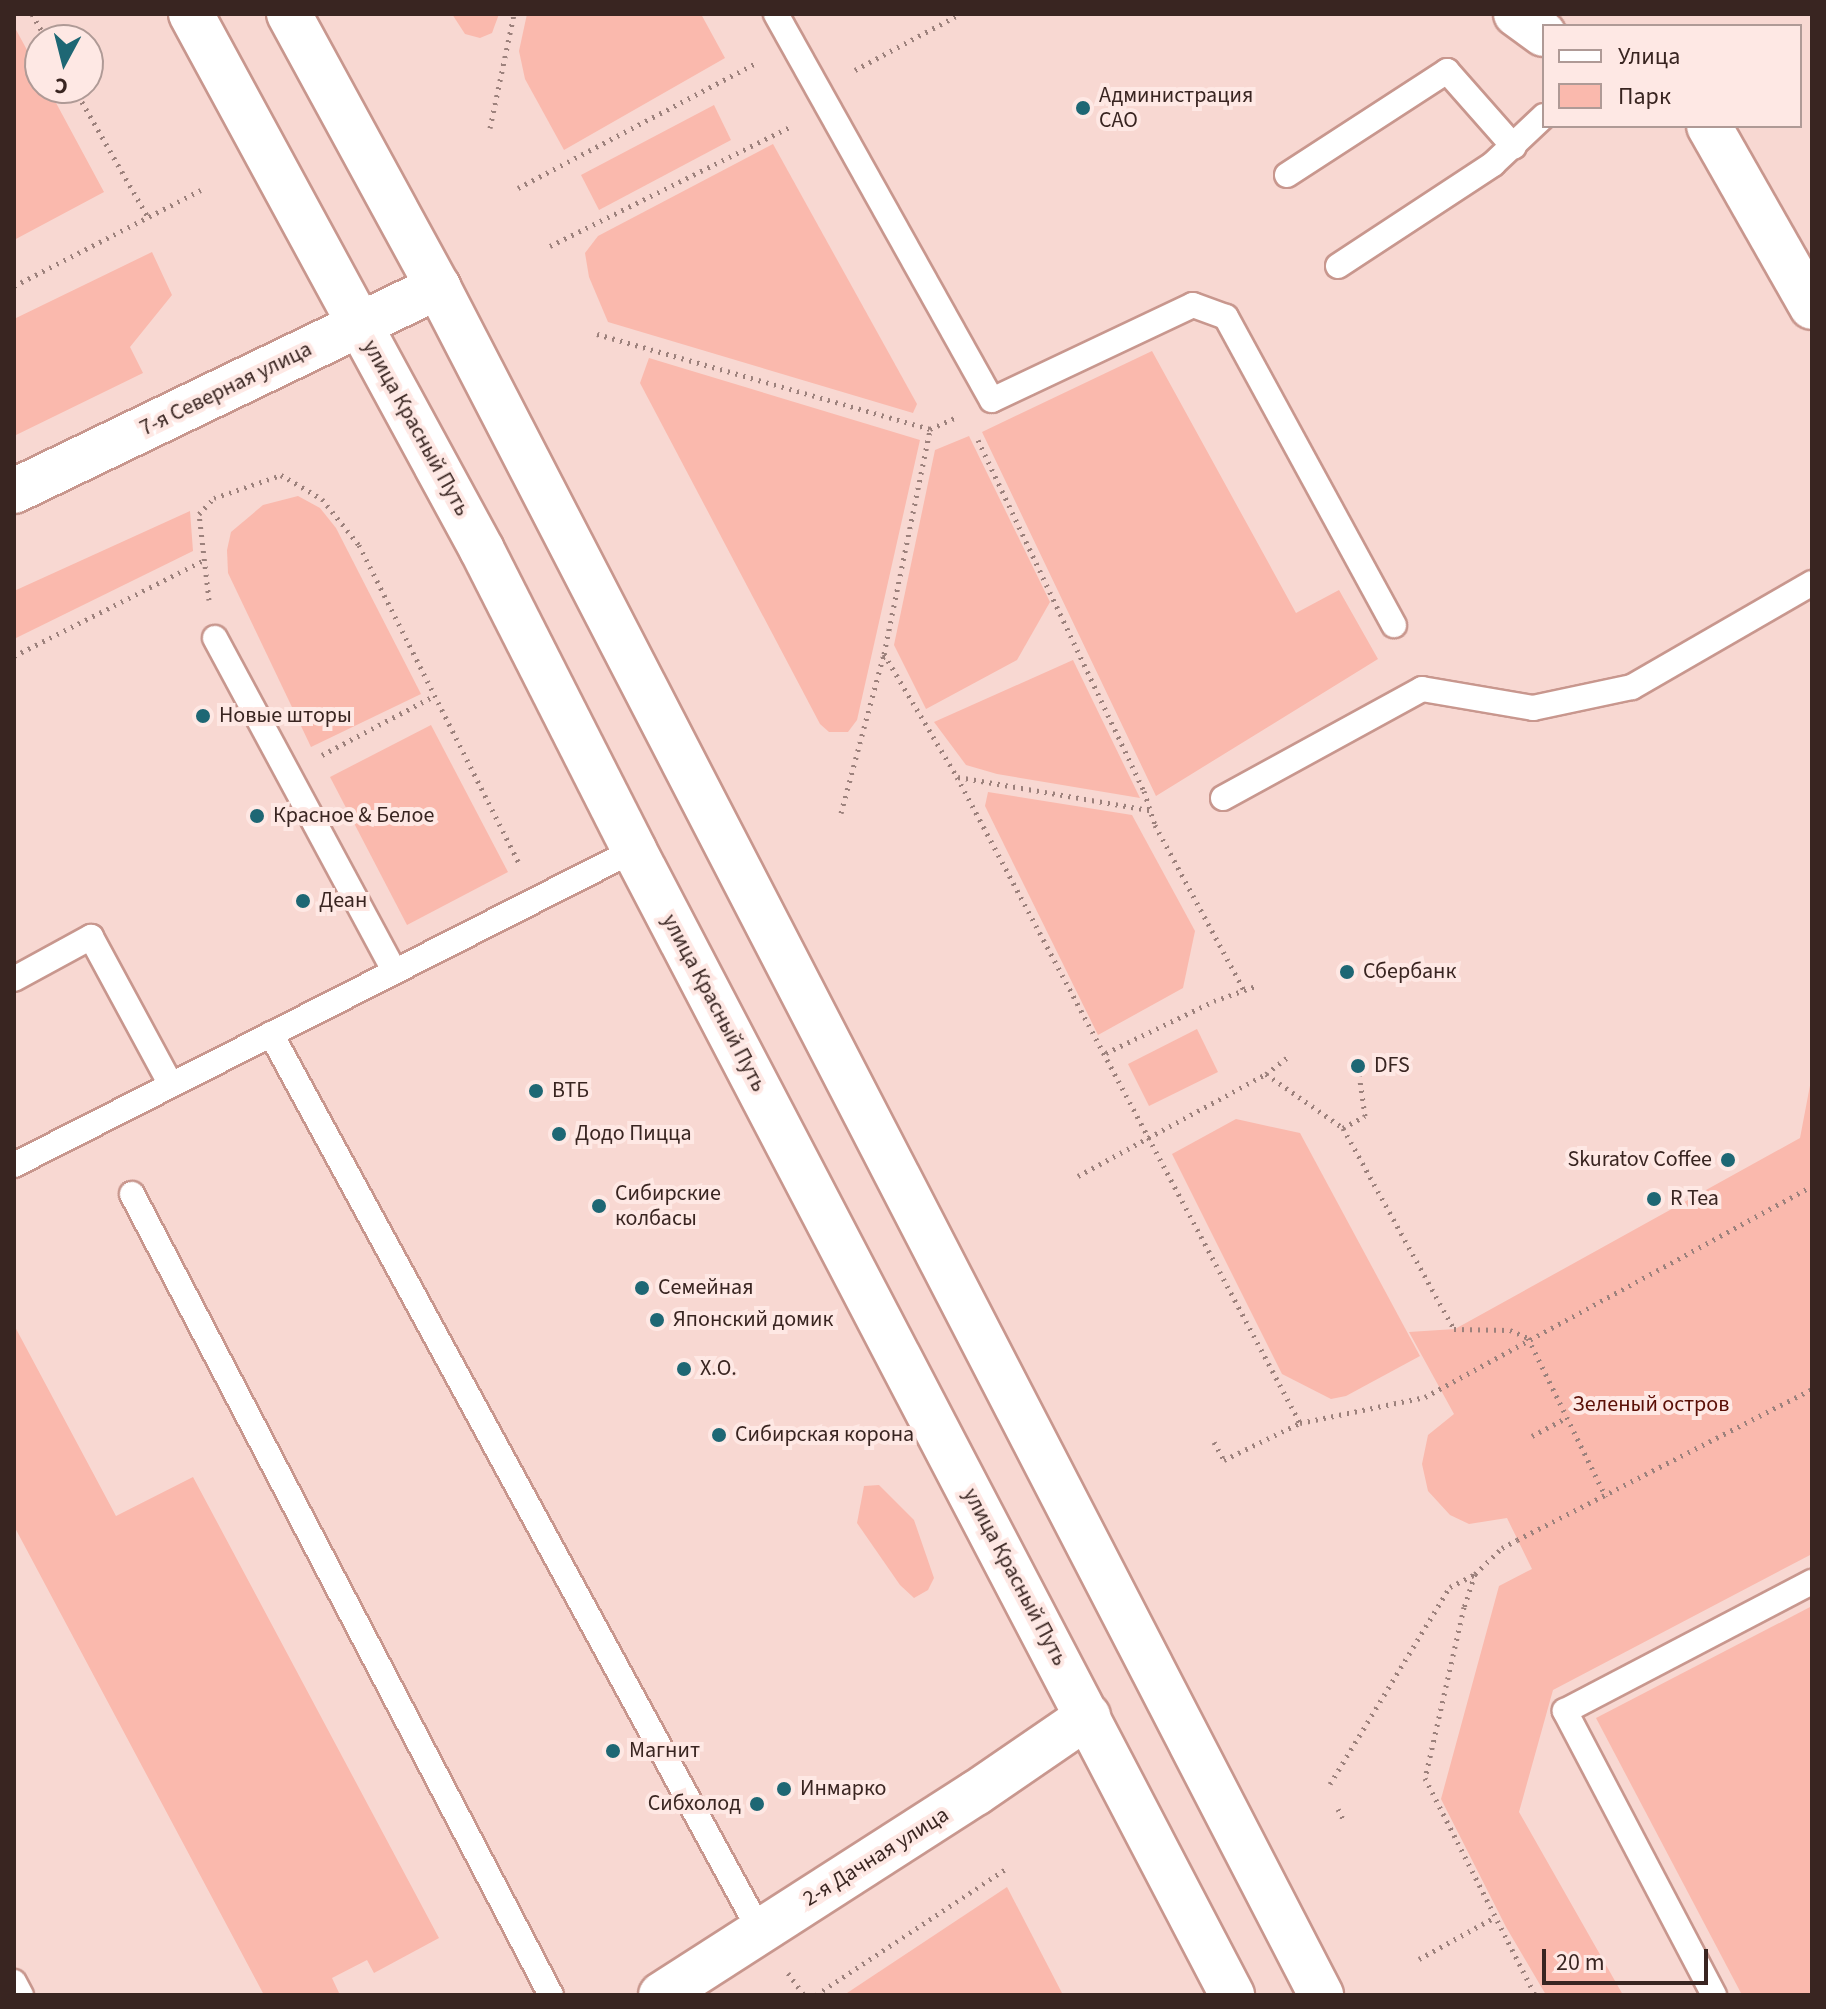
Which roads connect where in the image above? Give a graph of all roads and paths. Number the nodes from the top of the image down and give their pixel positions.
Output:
1 (191, 14) edge
2 (289, 14) edge
3 (514, 14) edge
4 (776, 14) edge
5 (960, 14) edge
6 (1516, 14) edge
7 (1542, 33) edge
8 (792, 43) junction
9 (824, 98) junction
10 (83, 104) edge
11 (1542, 118) edge
12 (490, 128) dead end
13 (1710, 128) edge
14 (1514, 147) junction
15 (1287, 175) dead end
16 (518, 188) dead end
17 (201, 190) dead end
18 (148, 217) junction
19 (550, 246) dead end
20 (1338, 266) dead end
21 (14, 286) edge
22 (438, 287) junction
23 (1812, 307) edge
24 (360, 324) junction
25 (597, 334) dead end
26 (992, 400) junction
27 (966, 414) junction
28 (930, 429) junction
29 (14, 491) edge
30 (1812, 583) edge
31 (1394, 625) dead end
32 (215, 638) dead end
33 (884, 654) junction
34 (14, 656) edge
35 (434, 696) junction
36 (289, 773) junction
37 (957, 777) junction
38 (1223, 798) dead end
39 (1150, 810) junction
40 (841, 813) dead end
41 (634, 850) junction
42 (537, 899) junction
43 (394, 971) junction
44 (14, 979) edge
45 (1256, 986) dead end
46 (1244, 990) junction
47 (271, 1034) junction
48 (1106, 1053) junction
49 (1288, 1057) dead end
50 (1358, 1066) dead end
51 (1266, 1074) junction
52 (171, 1085) junction
53 (1343, 1128) junction
54 (1149, 1135) junction
55 (14, 1165) edge
56 (1078, 1176) dead end
57 (1812, 1186) edge
58 (132, 1194) dead end
59 (1528, 1338) junction
60 (1812, 1389) edge
61 (1567, 1417) junction
62 (1300, 1423) junction
63 (1532, 1436) dead end
64 (1214, 1442) dead end
65 (1606, 1497) junction
66 (1475, 1574) junction
67 (1812, 1582) edge
68 (1088, 1716) junction
69 (1330, 1784) dead end
70 (1338, 1809) dead end
71 (1344, 1821) dead end
72 (1007, 1868) dead end
73 (1495, 1917) junction
74 (760, 1931) junction
75 (1419, 1959) dead end
76 (14, 1982) edge
77 (21, 1995) edge
78 (551, 1995) edge
79 (661, 1995) edge
80 (816, 1995) edge
81 (1232, 1995) edge
82 (1321, 1995) edge
83 (1535, 1995) edge
84 (1714, 1995) edge

1 - 24 main road, улица Красный Путь
2 - 22 main road
3 - 12 path
4 - 8 lane
5 - 9 path
6 - 7 main road
8 - 9 lane
8 - 16 path
9 - 19 path
9 - 26 lane
10 - 18 path
11 - 14 lane
13 - 23 main road
14 - 15 lane
14 - 20 lane
17 - 18 path
18 - 21 path
22 - 24 main road, 7-я Северная улица
22 - 82 main road
24 - 29 main road, 7-я Северная улица
24 - 41 main road, улица Красный Путь
25 - 28 path
26 - 27 path
26 - 31 lane
27 - 28 path
27 - 39 path
28 - 33 path
30 - 38 lane
32 - 36 lane
33 - 37 path
33 - 40 path
34 - 35 path
35 - 36 path
35 - 42 path
36 - 43 lane
37 - 39 path
37 - 48 path
39 - 46 path
41 - 42 lane
41 - 68 main road, улица Красный Путь
42 - 43 lane
43 - 47 lane
44 - 52 lane
45 - 46 path
46 - 48 path
47 - 52 lane
47 - 74 lane
48 - 54 path
49 - 51 path
50 - 53 path
51 - 53 path
51 - 54 path
52 - 55 lane
53 - 59 path
54 - 56 path
54 - 62 path
57 - 59 path
58 - 78 lane
59 - 61 path
59 - 62 path
60 - 65 path
61 - 63 path
61 - 65 path
62 - 64 path
65 - 66 path
66 - 69 path
66 - 73 path
67 - 84 lane
68 - 74 main road, 2-я Дачная улица
68 - 81 main road, улица Красный Путь
70 - 71 path
72 - 80 path
73 - 75 path
73 - 83 path
74 - 79 main road, 2-я Дачная улица
76 - 77 lane

